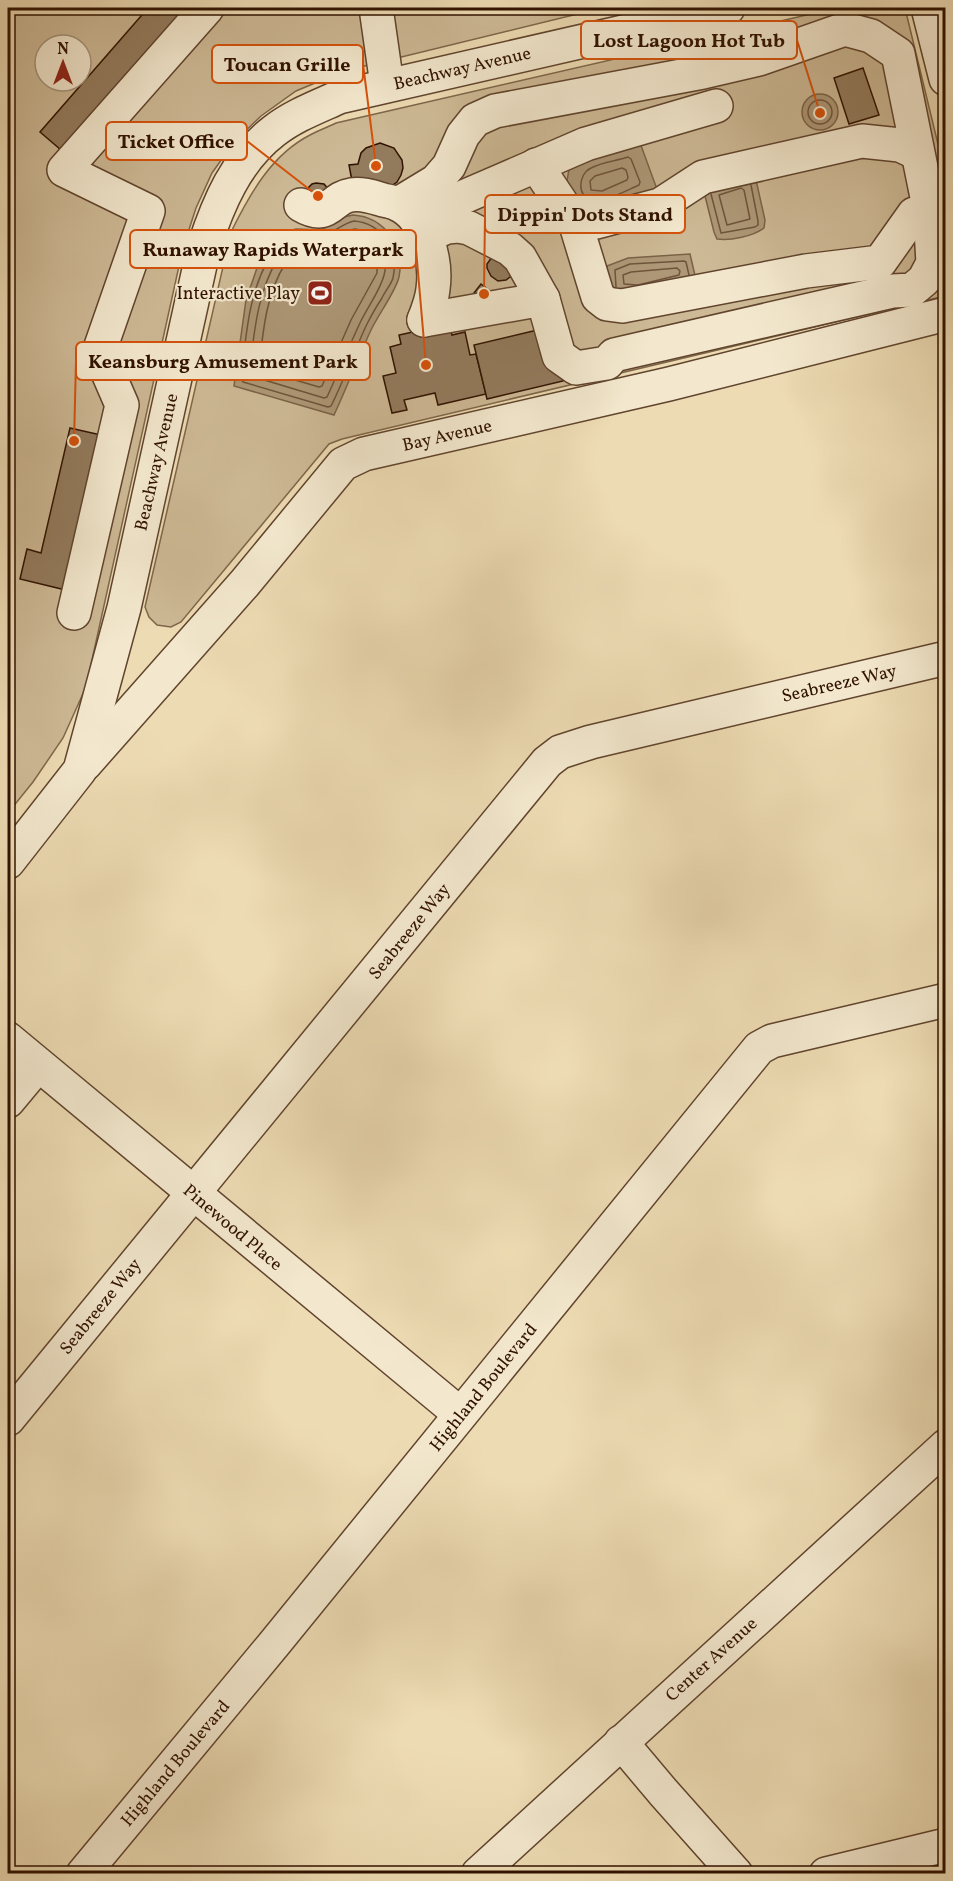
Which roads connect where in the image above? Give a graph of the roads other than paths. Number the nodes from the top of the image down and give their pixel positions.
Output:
1 (207, 8) edge
2 (376, 8) edge
3 (728, 8) edge
4 (928, 8) edge
5 (945, 79) edge
6 (387, 85) junction
7 (584, 94) junction
8 (716, 106) dead end
9 (591, 143) junction
10 (909, 149) junction
11 (526, 169) junction
12 (301, 205) dead end
13 (930, 212) junction
14 (416, 218) junction
15 (576, 225) junction
16 (722, 286) junction
17 (543, 299) junction
18 (945, 314) edge
19 (732, 327) junction
20 (74, 613) dead end
21 (945, 658) edge
22 (80, 770) junction
23 (8, 862) edge
24 (945, 1000) edge
25 (8, 1039) edge
26 (38, 1065) junction
27 (8, 1101) edge
28 (193, 1194) junction
29 (460, 1414) junction
30 (8, 1419) edge
31 (945, 1446) edge
32 (621, 1742) junction
33 (945, 1845) edge
34 (83, 1874) edge
35 (478, 1874) edge
36 (736, 1874) edge
37 (826, 1874) edge

1 - 20 street
2 - 6 street
3 - 6 street, Beachway Avenue
4 - 5 street
6 - 22 street, Beachway Avenue
7 - 9 street
7 - 10 street
7 - 14 street
8 - 9 street
9 - 11 street
10 - 13 street
10 - 15 street
11 - 14 street
11 - 15 street
12 - 14 street
13 - 16 street
13 - 19 street
14 - 17 street
14 - 17 street
15 - 16 street
16 - 19 street
17 - 19 street
18 - 22 street, Bay Avenue
21 - 28 street, Seabreeze Way
22 - 23 street, Beachway Avenue
24 - 29 street, Highland Boulevard
25 - 26 street, Pinewood Place
26 - 27 street
26 - 28 street, Pinewood Place
28 - 29 street, Pinewood Place
28 - 30 street, Seabreeze Way
29 - 34 street, Highland Boulevard
31 - 32 street, Center Avenue
32 - 35 street, Center Avenue
32 - 36 street
33 - 37 street

